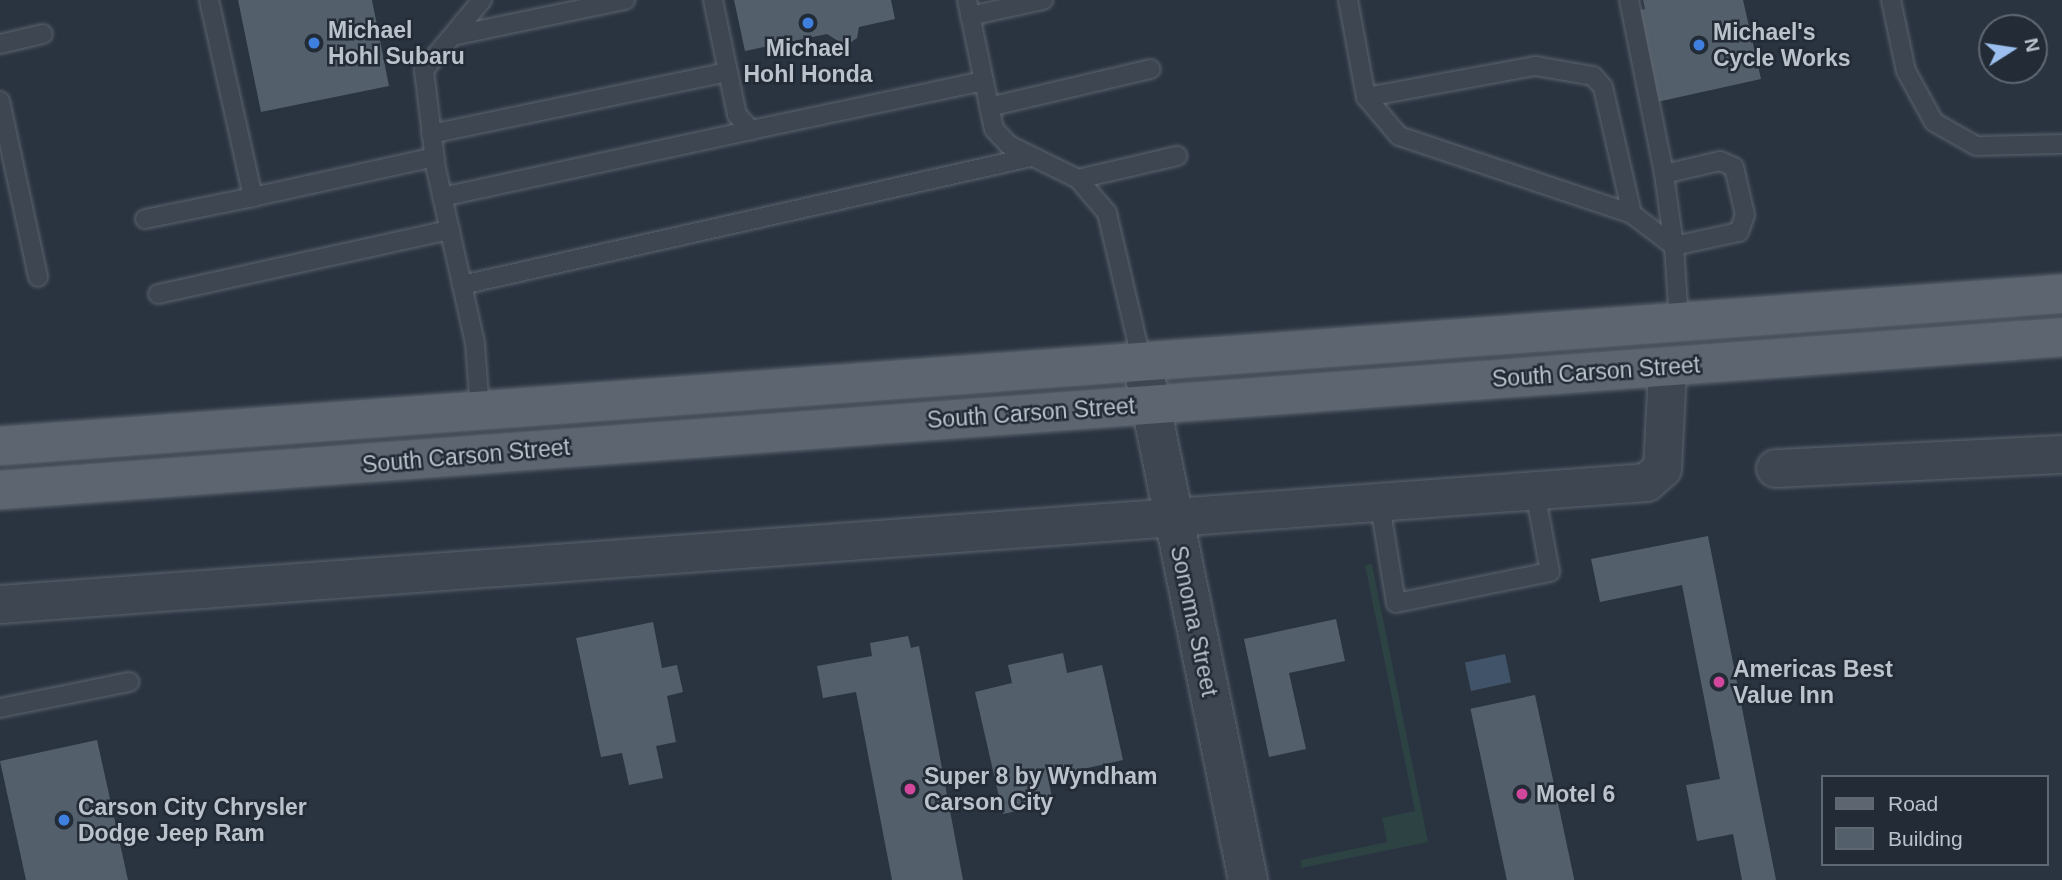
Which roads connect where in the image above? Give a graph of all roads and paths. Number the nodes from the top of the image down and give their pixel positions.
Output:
1 (209, 0) edge
2 (482, 0) edge
3 (625, 0) edge
4 (713, 0) edge
5 (1043, 0) edge
6 (1348, 0) edge
7 (1629, 0) edge
8 (1891, 0) edge
9 (968, 8) edge
10 (43, 34) dead end
11 (457, 35) junction
12 (0, 44) edge
13 (1151, 69) dead end
14 (728, 72) junction
15 (984, 81) junction
16 (1366, 97) junction
17 (0, 102) edge
18 (989, 107) junction
19 (751, 130) junction
20 (432, 134) junction
21 (2062, 144) edge
22 (1177, 156) dead end
23 (435, 157) junction
24 (1031, 157) junction
25 (1664, 174) junction
26 (1078, 179) junction
27 (253, 197) junction
28 (442, 197) junction
29 (1632, 214) junction
30 (145, 219) dead end
31 (450, 230) junction
32 (1674, 246) junction
33 (38, 277) dead end
34 (462, 285) junction
35 (158, 294) dead end
36 (2062, 294) edge
37 (1679, 322) junction
38 (2062, 337) edge
39 (1142, 362) junction
40 (1667, 368) junction
41 (1150, 404) junction
42 (480, 410) junction
43 (0, 446) edge
44 (2062, 454) edge
45 (1775, 468) dead end
46 (0, 490) edge
47 (1535, 492) junction
48 (1380, 505) junction
49 (1171, 519) junction
50 (0, 604) edge
51 (129, 682) dead end
52 (0, 708) edge
53 (1248, 880) edge

1 - 27 lane
2 - 11 lane
3 - 11 lane
4 - 14 lane
5 - 9 lane
6 - 16 lane
7 - 25 lane
8 - 21 lane
9 - 15 lane
10 - 12 lane
11 - 20 lane
13 - 18 lane
14 - 19 lane
14 - 20 lane
15 - 18 lane
15 - 19 lane
16 - 29 lane
16 - 29 lane
17 - 33 lane
18 - 24 lane
19 - 28 lane
20 - 23 lane
22 - 26 lane
23 - 27 lane
23 - 28 lane
24 - 26 lane
24 - 34 lane
25 - 32 lane
25 - 32 lane
26 - 39 lane
27 - 30 lane
28 - 31 lane
29 - 32 lane
31 - 34 lane
31 - 35 lane
32 - 37 lane
34 - 42 lane
36 - 37 main road, South Carson Street
37 - 39 main road, South Carson Street
37 - 40 main road
38 - 40 main road, South Carson Street
39 - 41 street, Sonoma Street
39 - 42 main road, South Carson Street
40 - 41 main road, South Carson Street
40 - 47 street
41 - 46 main road, South Carson Street
41 - 49 street, Sonoma Street
42 - 43 main road, South Carson Street
44 - 45 street
47 - 48 street
47 - 48 lane
48 - 49 street
49 - 50 street
49 - 53 street, Sonoma Street
51 - 52 lane

